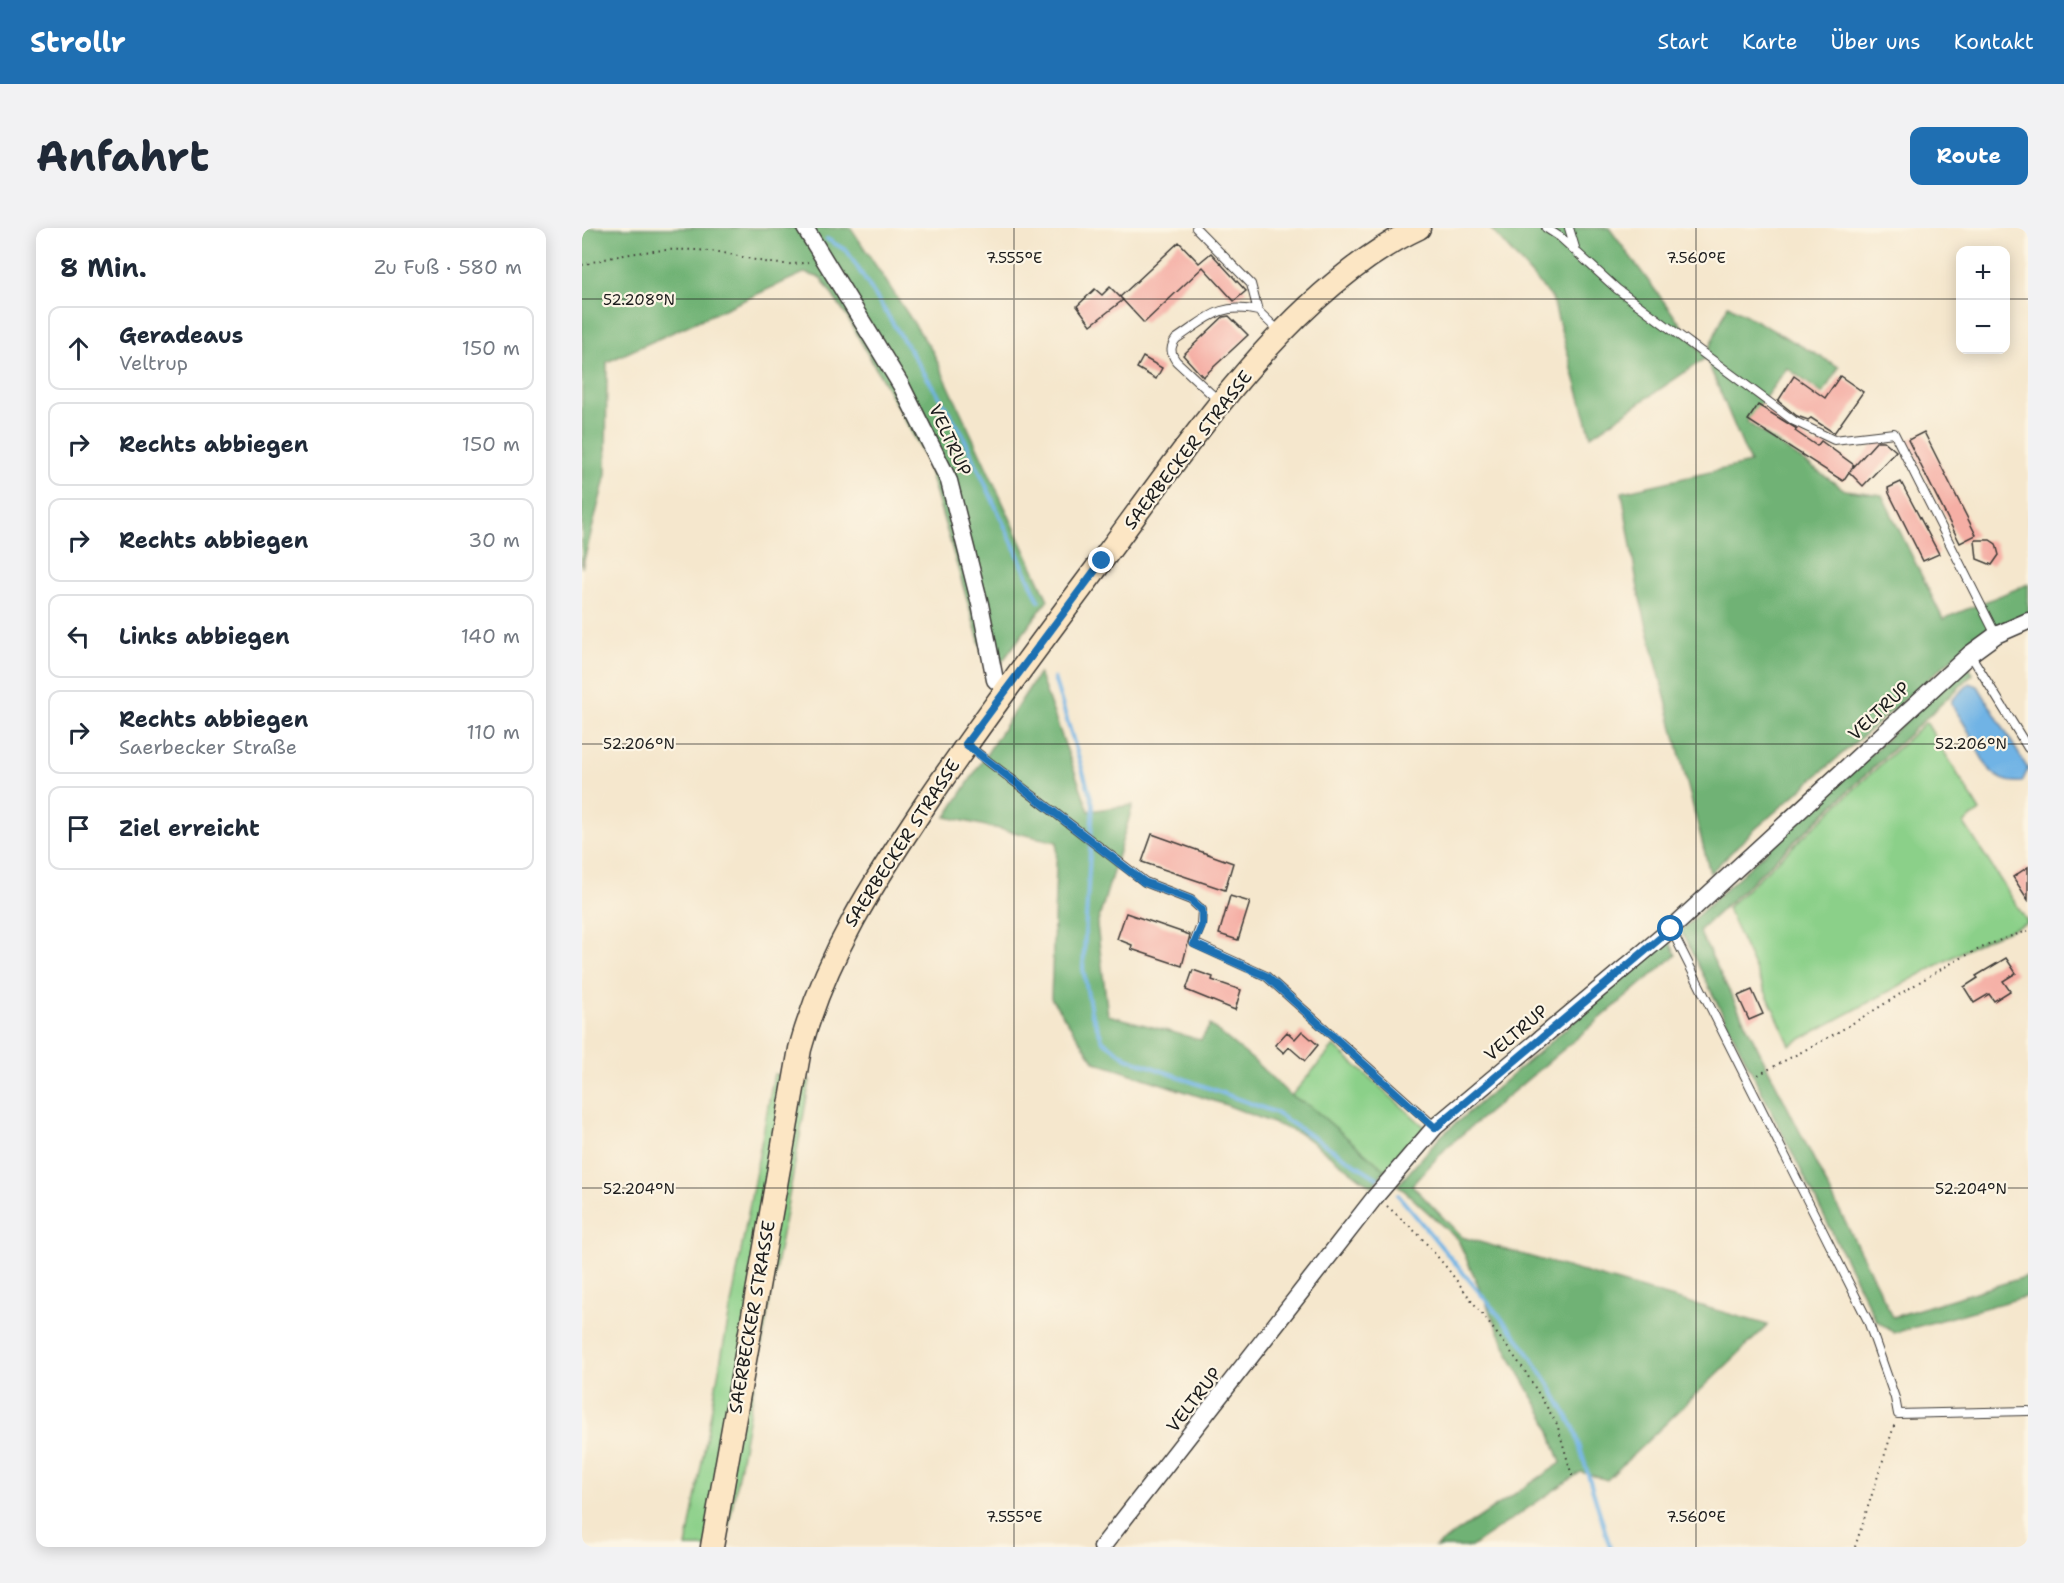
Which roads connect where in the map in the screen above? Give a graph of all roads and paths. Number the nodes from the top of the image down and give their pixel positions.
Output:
1 (805, 228) edge
2 (1196, 228) edge
3 (1419, 228) edge
4 (1546, 228) edge
5 (1569, 228) edge
6 (1576, 251) junction
7 (822, 258) junction
8 (582, 265) edge
9 (1258, 311) junction
10 (1282, 334) junction
11 (1221, 404) junction
12 (2028, 621) edge
13 (1996, 635) junction
14 (1970, 654) junction
15 (1006, 688) junction
16 (966, 744) junction
17 (2028, 748) edge
18 (1671, 929) junction
19 (2028, 931) edge
20 (1747, 1080) junction
21 (1435, 1128) junction
22 (1375, 1197) junction
23 (2028, 1411) edge
24 (1898, 1414) junction
25 (1573, 1479) dead end
26 (712, 1547) edge
27 (1102, 1547) edge
28 (1855, 1547) edge

1 - 7 street, VELTRUP
2 - 9 lane
3 - 10 main road, SAERBECKER STRASSE
4 - 6 lane
5 - 6 lane
6 - 13 lane
7 - 8 path
7 - 15 street, VELTRUP
9 - 10 lane
9 - 11 lane
10 - 11 main road, SAERBECKER STRASSE
11 - 15 main road, SAERBECKER STRASSE
12 - 13 street, VELTRUP
13 - 14 street, VELTRUP
14 - 17 lane
14 - 18 street, VELTRUP
15 - 16 main road, SAERBECKER STRASSE
16 - 21 lane
16 - 26 main road, SAERBECKER STRASSE
18 - 20 lane
18 - 21 street, VELTRUP
19 - 20 path
20 - 24 lane
21 - 22 street, VELTRUP
22 - 25 path
22 - 27 street, VELTRUP
23 - 24 lane
24 - 28 path

